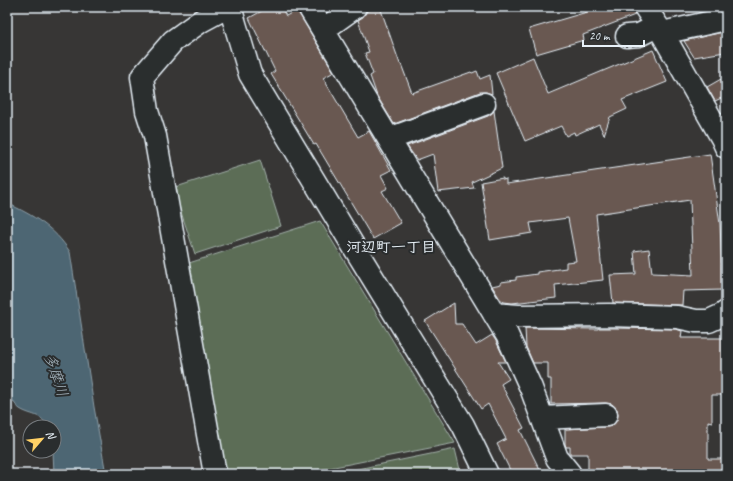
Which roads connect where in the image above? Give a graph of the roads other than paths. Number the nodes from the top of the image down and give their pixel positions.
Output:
1 (229, 7) edge
2 (309, 7) edge
3 (355, 7) edge
4 (645, 7) edge
5 (726, 19) edge
6 (659, 29) junction
7 (323, 30) junction
8 (627, 36) dead end
9 (484, 104) dead end
10 (389, 139) junction
11 (726, 147) edge
12 (726, 312) edge
13 (494, 314) junction
14 (606, 415) dead end
15 (542, 418) junction
16 (215, 474) edge
17 (488, 474) edge
18 (570, 474) edge

1 - 16 street
1 - 17 street
2 - 7 street
3 - 7 street
4 - 6 street
5 - 6 street
6 - 8 street
6 - 11 street
7 - 10 street
9 - 10 street
10 - 13 street
12 - 13 street
13 - 15 street
14 - 15 street
15 - 18 street

